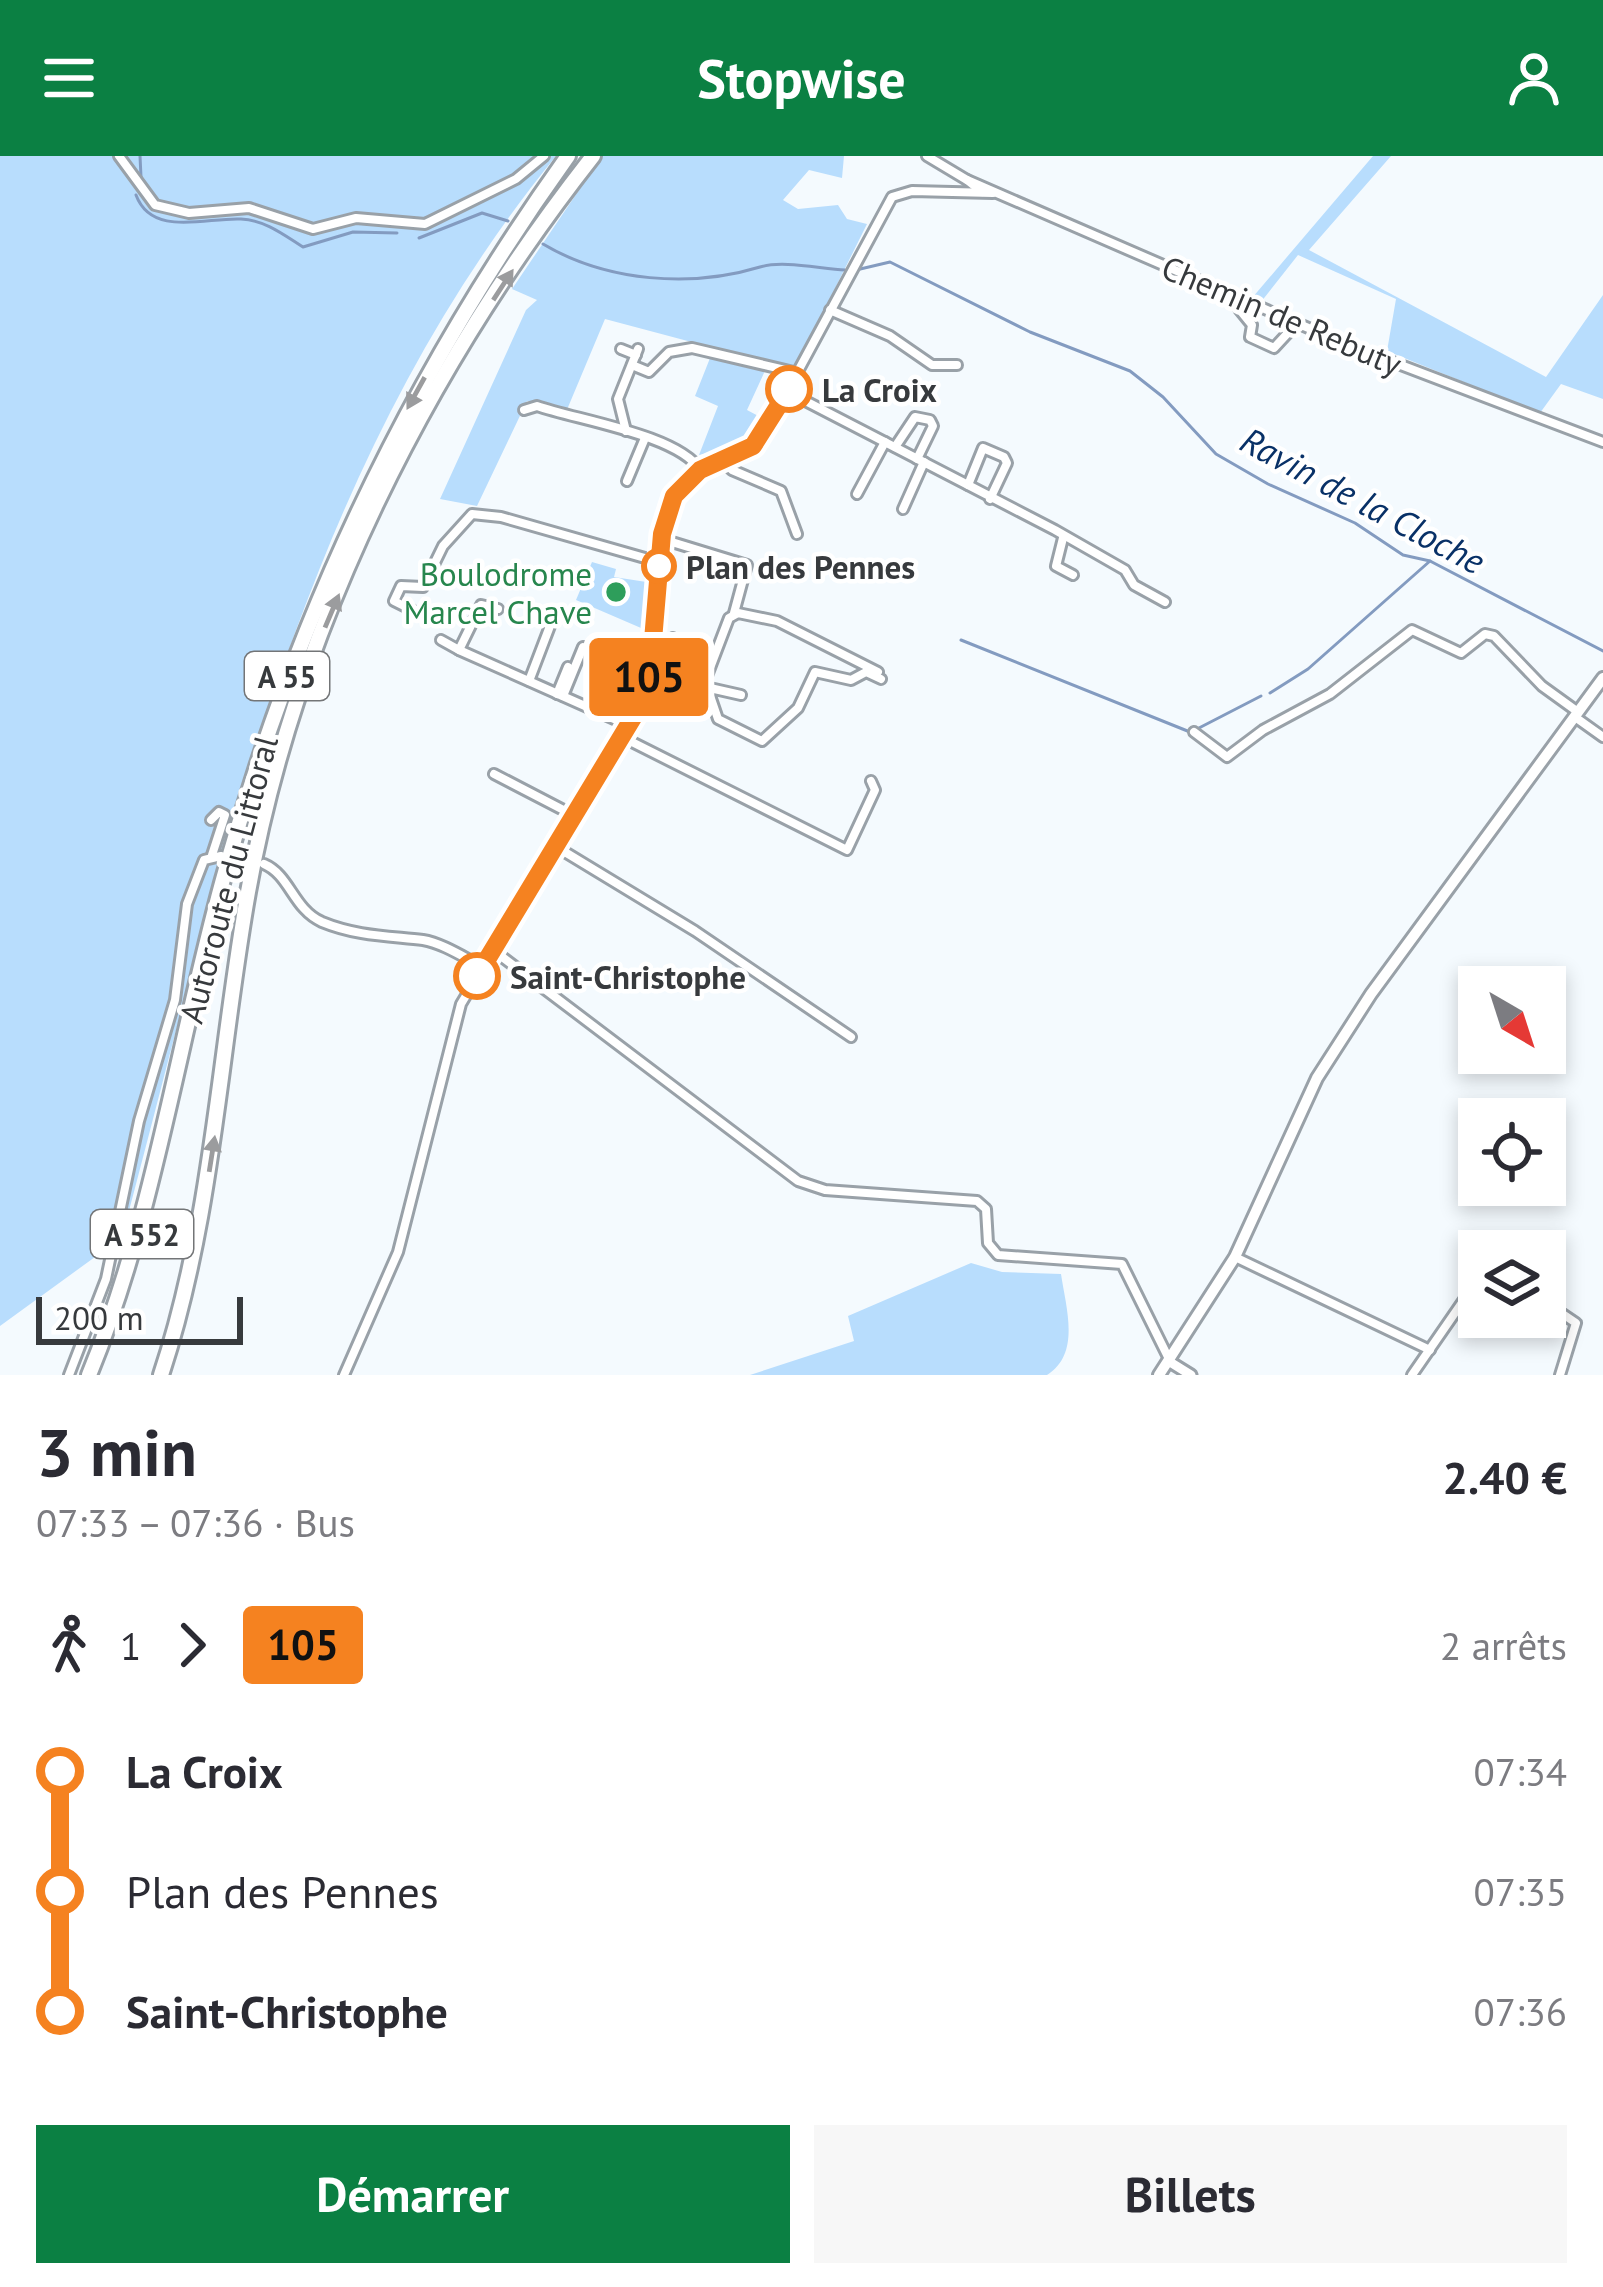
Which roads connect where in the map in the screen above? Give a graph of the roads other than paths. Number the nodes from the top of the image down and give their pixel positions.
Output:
1 (118, 156) edge
2 (544, 156) edge
3 (568, 156) edge
4 (593, 156) edge
5 (927, 156) edge
6 (987, 193) junction
7 (1241, 298) junction
8 (830, 310) junction
9 (1298, 322) junction
10 (621, 349) dead end
11 (635, 356) junction
12 (957, 365) dead end
13 (798, 373) junction
14 (788, 392) junction
15 (524, 410) dead end
16 (626, 431) junction
17 (645, 438) junction
18 (885, 442) junction
19 (1603, 442) edge
20 (895, 447) junction
21 (722, 460) junction
22 (920, 460) junction
23 (700, 470) junction
24 (627, 481) dead end
25 (968, 485) junction
26 (857, 494) dead end
27 (990, 499) junction
28 (903, 509) dead end
29 (797, 534) dead end
30 (1064, 537) junction
31 (662, 539) junction
32 (659, 562) junction
33 (1072, 575) dead end
34 (1165, 602) dead end
35 (498, 609) dead end
36 (412, 610) dead end
37 (734, 614) junction
38 (550, 626) dead end
39 (673, 638) dead end
40 (441, 640) dead end
41 (577, 644) dead end
42 (459, 650) junction
43 (652, 652) junction
44 (616, 658) dead end
45 (650, 672) junction
46 (1603, 678) edge
47 (529, 681) junction
48 (708, 684) junction
49 (560, 695) junction
50 (740, 695) dead end
51 (1576, 714) junction
52 (630, 726) junction
53 (1195, 732) dead end
54 (1603, 737) edge
55 (624, 738) junction
56 (494, 773) dead end
57 (872, 781) dead end
58 (575, 816) junction
59 (211, 820) dead end
60 (555, 846) junction
61 (264, 864) dead end
62 (493, 950) junction
63 (483, 967) junction
64 (851, 1037) dead end
65 (175, 1089) junction
66 (1235, 1257) junction
67 (1458, 1309) edge
68 (1566, 1316) edge
69 (1430, 1350) junction
70 (1170, 1362) junction
71 (69, 1375) edge
72 (89, 1375) edge
73 (98, 1375) edge
74 (165, 1375) edge
75 (344, 1375) edge
76 (1159, 1375) edge
77 (1191, 1375) edge
78 (1412, 1375) edge
79 (1560, 1375) edge

1 - 2 street
3 -> 65 highway, Autoroute du Littoral / A 55
74 -> 4 highway, Autoroute du Littoral / A 55
5 - 6 street, Chemin de Rebuty
6 - 7 street, Chemin de Rebuty
6 - 8 street
7 - 9 street, Chemin de Rebuty
7 - 9 street
8 - 12 street
8 - 13 street
9 - 19 street, Chemin de Rebuty
10 - 11 street
11 - 13 street
11 - 16 street
13 - 14 street
14 - 18 street
14 - 21 street
15 - 16 street
16 - 17 street
17 - 23 street
17 - 24 street
18 - 20 street
18 - 26 street
20 - 22 street
20 - 22 street
21 - 23 street
21 - 29 street
22 - 25 street
22 - 28 street
23 - 31 street
25 - 27 street
25 - 27 street
27 - 30 street
30 - 33 street
30 - 34 street
31 - 32 street
31 - 37 street
32 - 36 street
32 - 43 street
35 - 42 street
37 - 48 street
37 - 48 street
38 - 47 street
39 - 43 street
40 - 42 street
41 - 49 street
42 - 47 street
43 - 45 street
44 - 49 street
45 - 48 street
45 - 52 street
46 - 51 main road
47 - 49 street
48 - 50 street
49 - 52 street
51 - 53 street
51 - 54 street
51 - 66 main road
52 - 55 street
55 - 57 street
55 - 58 street
56 - 58 street
58 - 60 street
59 - 71 street
60 - 62 street
60 - 64 street
61 - 63 street
62 - 63 street
62 - 70 street
63 - 75 street
65 - 72 highway, Autoroute du Littoral / A 55
65 - 73 highway, A 552
66 - 69 street
66 - 70 main road
67 - 69 street
68 - 79 street
69 - 78 street
70 - 76 main road
70 - 77 street

